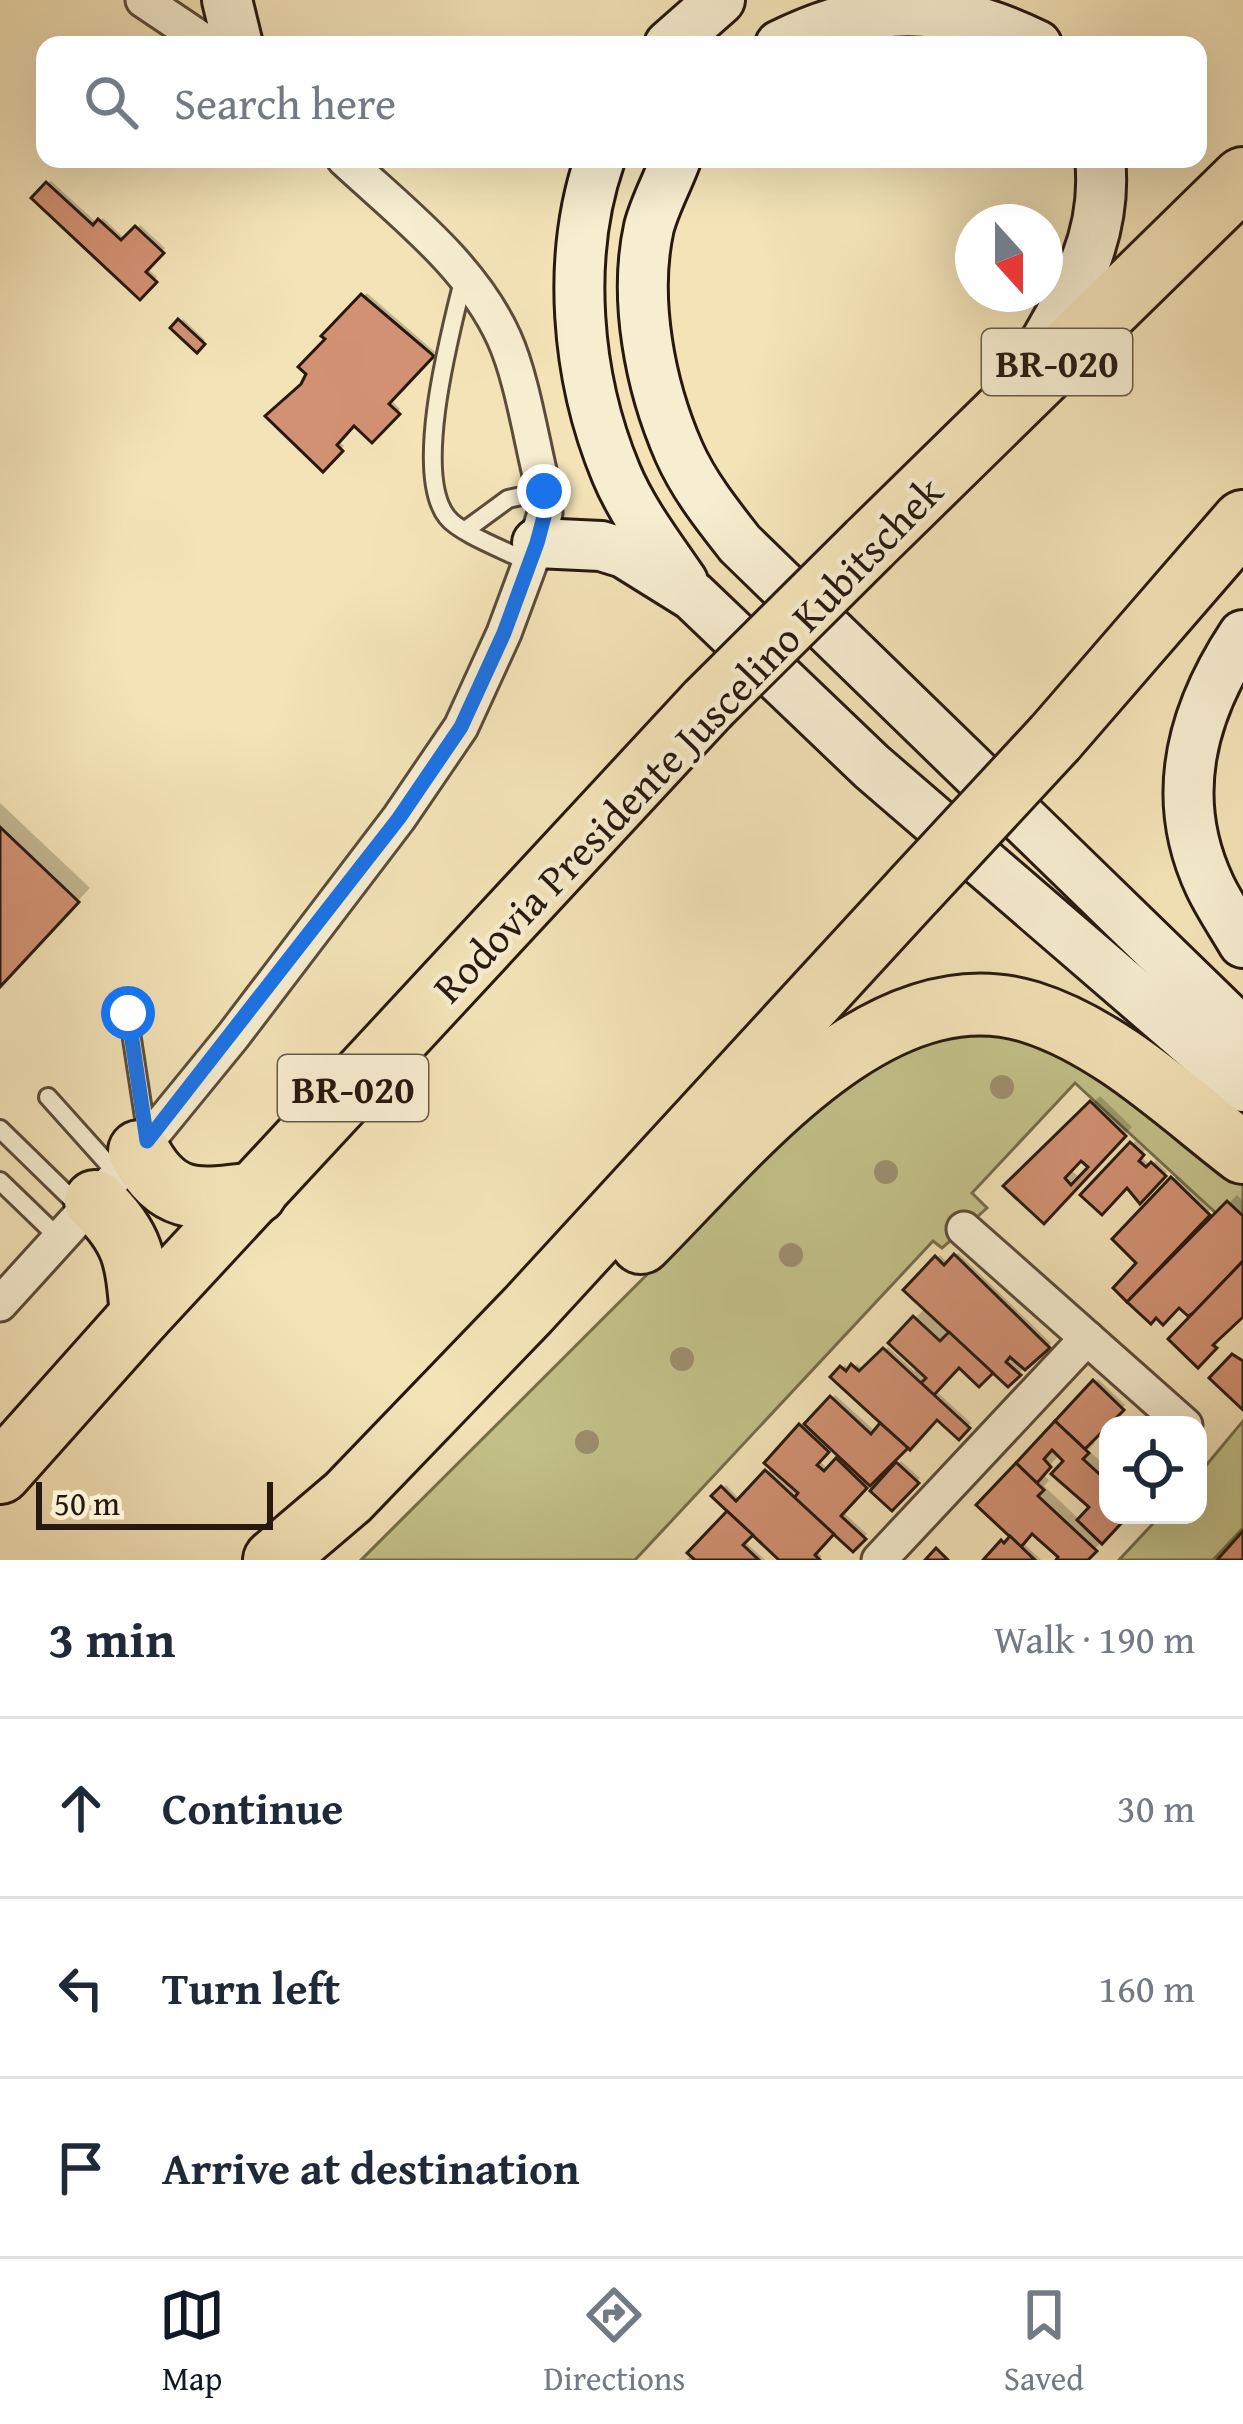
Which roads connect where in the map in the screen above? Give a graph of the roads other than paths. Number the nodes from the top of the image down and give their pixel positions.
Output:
1 (143, 0) edge
2 (227, 0) edge
3 (720, 0) edge
4 (197, 36) edge
5 (236, 36) edge
6 (679, 36) edge
7 (796, 36) edge
8 (1022, 36) edge
9 (353, 168) edge
10 (597, 168) edge
11 (673, 168) edge
12 (1101, 168) edge
13 (1243, 178) edge
14 (465, 276) junction
15 (1000, 418) junction
16 (544, 491) junction
17 (1243, 521) edge
18 (466, 529) junction
19 (533, 553) junction
20 (693, 596) junction
21 (1243, 635) edge
22 (1243, 943) edge
23 (128, 1013) dead end
24 (1232, 1059) edge
25 (48, 1097) dead end
26 (0, 1130) edge
27 (1243, 1153) edge
28 (0, 1180) edge
29 (107, 1186) junction
30 (256, 1193) junction
31 (964, 1229) dead end
32 (0, 1304) edge
33 (528, 1310) junction
34 (141, 1315) junction
35 (1087, 1338) junction
36 (1175, 1416) edge
37 (0, 1473) edge
38 (348, 1497) junction
39 (274, 1560) edge
40 (313, 1560) edge
41 (879, 1560) edge

1 - 4 street
2 - 5 main road
3 - 6 main road
7 - 8 main road
9 - 14 street
10 - 20 main road
11 - 24 main road
12 - 15 main road
13 - 15 highway, Rodovia Presidente Juscelino Kubitschek / BR-020
14 - 16 street
14 - 18 lane
15 - 30 highway, Rodovia Presidente Juscelino Kubitschek / BR-020, bridge
16 - 18 lane
16 - 19 street
17 - 33 highway, bridge
18 - 19 lane
19 - 20 main road
19 - 29 street
20 - 24 main road
21 - 22 main road
23 - 29 lane
25 - 29 lane
26 - 29 lane
27 - 33 highway
28 - 29 lane
29 - 30 highway
29 - 32 street
29 - 34 highway
30 - 34 highway, Rodovia Presidente Juscelino Kubitschek / BR-020
31 - 35 street
33 - 38 highway
34 - 37 highway, Rodovia Presidente Juscelino Kubitschek / BR-020
35 - 36 street
35 - 41 street
38 - 39 highway
38 - 40 street

